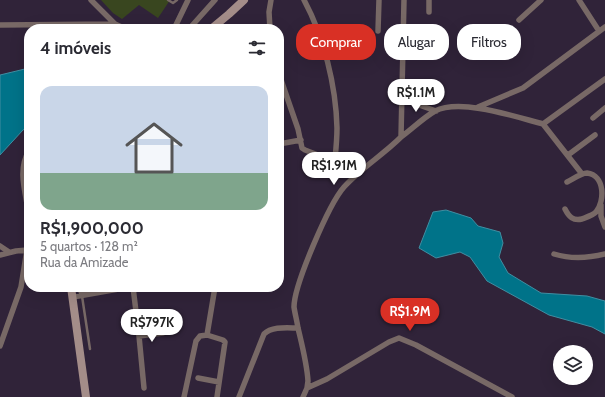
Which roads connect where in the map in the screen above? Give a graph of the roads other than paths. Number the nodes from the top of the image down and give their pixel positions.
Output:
1 (91, 0) edge
2 (168, 0) edge
3 (177, 0) edge
4 (188, 0) edge
5 (215, 0) edge
6 (244, 0) edge
7 (271, 0) edge
8 (304, 0) edge
9 (378, 0) edge
10 (404, 0) edge
11 (429, 0) edge
12 (541, 0) edge
13 (579, 0) edge
14 (429, 12) dead end
15 (519, 20) dead end
16 (114, 24) edge
17 (176, 24) edge
18 (193, 24) edge
19 (217, 24) edge
20 (269, 24) edge
21 (0, 25) edge
22 (24, 25) edge
23 (605, 26) edge
24 (378, 31) dead end
25 (599, 31) junction
26 (605, 79) edge
27 (284, 89) edge
28 (402, 99) junction
29 (478, 107) junction
30 (605, 108) edge
31 (436, 111) junction
32 (593, 118) dead end
33 (543, 124) junction
34 (595, 135) dead end
35 (401, 137) junction
36 (301, 140) junction
37 (284, 143) edge
38 (568, 155) junction
39 (335, 159) junction
40 (24, 167) edge
41 (358, 173) junction
42 (582, 174) junction
43 (24, 182) edge
44 (567, 182) dead end
45 (601, 205) junction
46 (565, 209) dead end
47 (605, 227) edge
48 (0, 246) edge
49 (24, 250) edge
50 (9, 252) junction
51 (554, 254) dead end
52 (605, 254) edge
53 (0, 255) edge
54 (24, 268) edge
55 (72, 292) edge
56 (81, 292) edge
57 (100, 292) edge
58 (132, 292) edge
59 (214, 292) edge
60 (82, 295) junction
61 (73, 297) junction
62 (298, 328) junction
63 (163, 333) dead end
64 (207, 335) junction
65 (139, 336) junction
66 (0, 346) edge
67 (90, 349) dead end
68 (198, 378) dead end
69 (219, 382) junction
70 (144, 388) dead end
71 (307, 388) junction
72 (86, 397) edge
73 (184, 397) edge
74 (217, 397) edge
75 (239, 397) edge
76 (303, 397) edge
77 (512, 397) edge

1 - 16 street
2 - 3 lane
4 - 17 street
5 - 18 street
6 - 19 main road
7 - 20 street
8 - 39 street
9 - 24 street
10 - 28 street
11 - 14 street
12 - 15 street
13 - 25 street
21 - 22 street
23 - 25 street
25 - 29 street
26 - 33 street
27 - 36 street
28 - 31 street
28 - 35 street
29 - 31 street
29 - 33 street
30 - 32 street
31 - 35 street
33 - 38 street
34 - 38 street
35 - 41 street
36 - 37 street
36 - 39 street
38 - 42 street
39 - 41 street
40 - 43 street
41 - 62 street
42 - 44 street
42 - 45 street
45 - 46 street
45 - 47 street
48 - 50 street
49 - 50 street
50 - 53 street
51 - 52 street
54 - 66 street
55 - 61 main road
56 - 60 street
57 - 60 street
58 - 65 street
59 - 64 street
60 - 61 street
60 - 67 lane
61 - 72 main road
62 - 71 street
62 - 75 street
63 - 65 street
64 - 69 street
64 - 73 street
65 - 70 street
68 - 69 street
69 - 74 street
71 - 76 street
71 - 77 street

